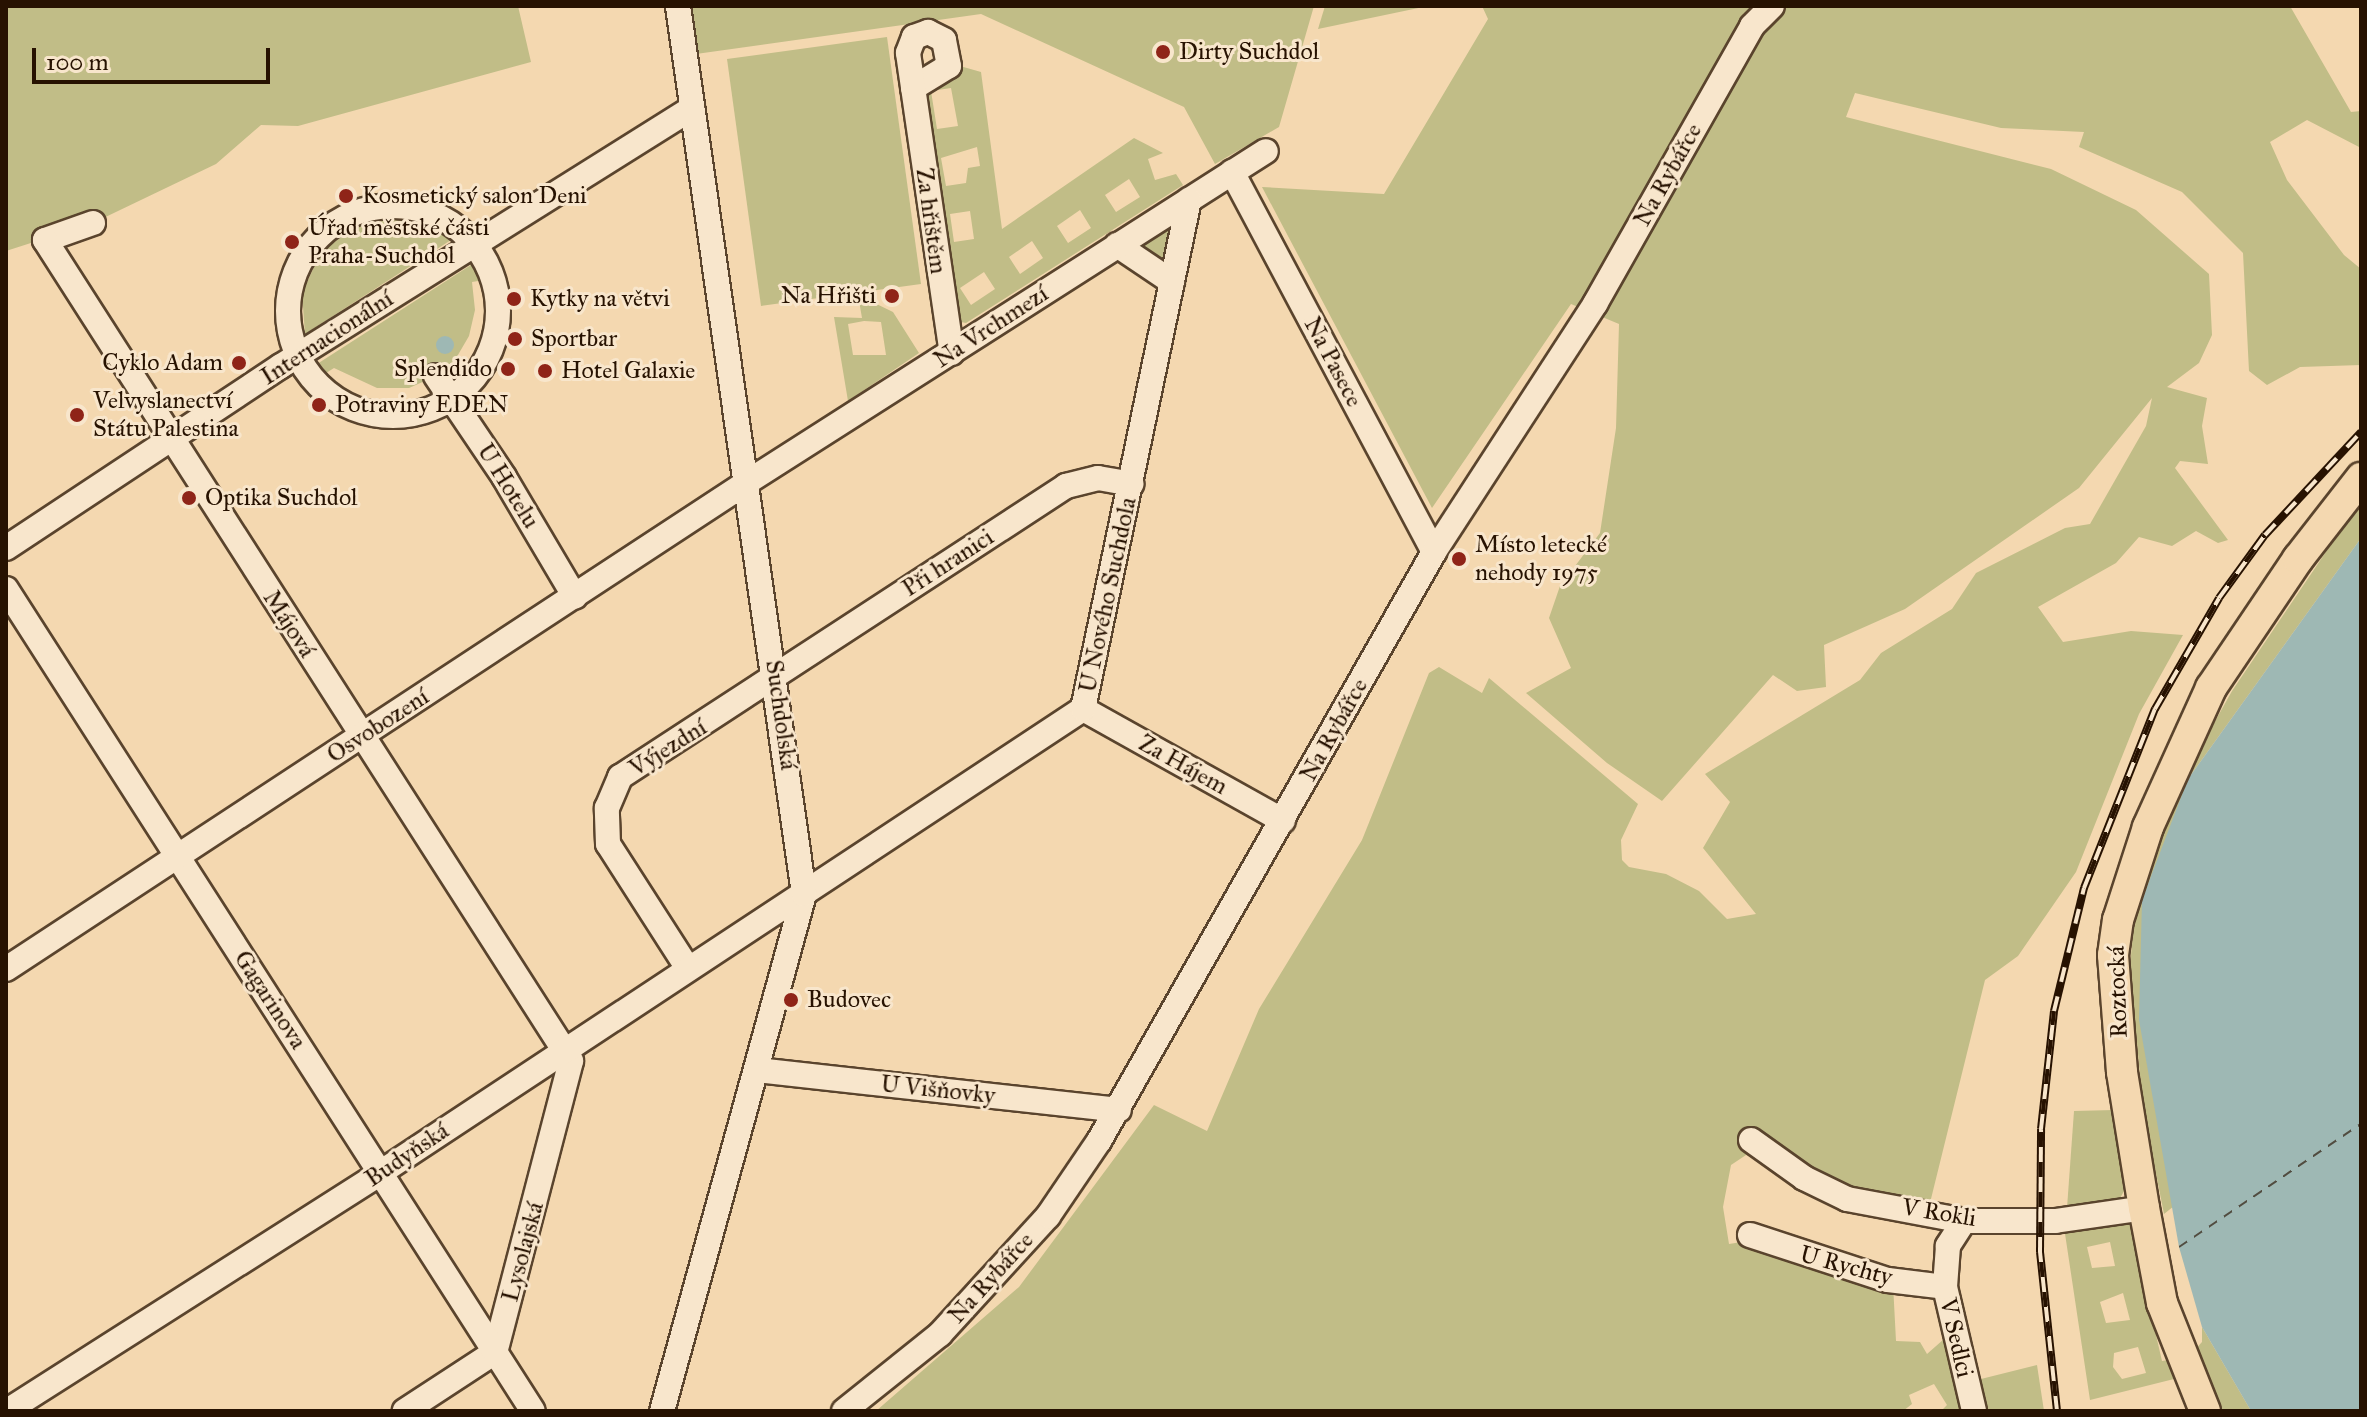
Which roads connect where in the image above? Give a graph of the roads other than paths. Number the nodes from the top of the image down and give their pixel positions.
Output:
1 (678, 6) edge
2 (1772, 6) edge
3 (913, 88) dead end
4 (692, 108) junction
5 (1266, 151) dead end
6 (1232, 172) junction
7 (1189, 200) junction
8 (93, 223) dead end
9 (474, 245) junction
10 (1117, 245) junction
11 (1172, 282) junction
12 (952, 353) junction
13 (298, 356) junction
14 (436, 376) dead end
15 (451, 398) junction
16 (172, 438) junction
17 (2361, 478) edge
18 (749, 481) junction
19 (1131, 484) junction
20 (6, 548) edge
21 (1434, 552) junction
22 (6, 589) edge
23 (575, 597) junction
24 (776, 679) junction
25 (1083, 709) junction
26 (361, 737) junction
27 (1283, 821) junction
28 (178, 857) junction
29 (804, 894) junction
30 (687, 967) junction
31 (6, 969) edge
32 (564, 1049) junction
33 (757, 1070) junction
34 (1119, 1110) junction
35 (1751, 1140) dead end
36 (380, 1173) junction
37 (2144, 1208) junction
38 (1964, 1221) junction
39 (1750, 1235) dead end
40 (1945, 1287) junction
41 (495, 1352) junction
42 (7, 1411) edge
43 (405, 1411) edge
44 (533, 1411) edge
45 (662, 1411) edge
46 (844, 1411) edge
47 (1974, 1411) edge
48 (2205, 1411) edge

1 - 4 street, Suchdolská
2 - 21 street, Na Rybářce
3 - 12 street, Za hřištěm
4 - 9 street, Internacionální
4 - 18 street, Suchdolská
5 - 6 street, Na Vrchmezí
6 - 7 street, Na Vrchmezí
6 - 21 street, Na Pasece
7 - 10 street, Na Vrchmezí
7 - 11 street, U Nového Suchdola
8 - 16 street, Májová
9 - 13 street, Internacionální
9 - 13 street
9 - 15 street
10 - 11 street
10 - 12 street, Na Vrchmezí
11 - 19 street, U Nového Suchdola
12 - 18 street, Na Vrchmezí
13 - 15 street
13 - 16 street, Internacionální
14 - 15 street, U Hotelu
15 - 23 street, U Hotelu
16 - 20 street, Internacionální
16 - 26 street, Májová
17 - 37 main road, Roztocká
18 - 23 street, Osvobození
18 - 24 street, Suchdolská
19 - 24 street, Při hranici
19 - 25 street, U Nového Suchdola
21 - 27 street, Na Rybářce
22 - 28 street, Gagarinova
23 - 26 street, Osvobození
24 - 29 street, Suchdolská
24 - 30 street, Výjezdní
25 - 27 street, Za Hájem
25 - 29 street, U Nového Suchdola
26 - 28 street, Osvobození
26 - 32 street, Májová
27 - 34 street, Na Rybářce
28 - 31 street, Osvobození
28 - 36 street, Gagarinova
29 - 30 street, Budyňská
29 - 33 street, Suchdolská
30 - 32 street, Budyňská
32 - 36 street, Budyňská
32 - 41 street, Lysolajská
33 - 34 street, U Višňovky
33 - 45 street, Suchdolská
34 - 46 street, Na Rybářce
35 - 38 street, V Rokli
36 - 41 street, Gagarinova
36 - 42 street, Budyňská
37 - 38 street, V Rokli
37 - 48 main road, Roztocká
38 - 40 street, V Sedlci
39 - 40 street, U Rychty
40 - 47 street, V Sedlci
41 - 43 street
41 - 44 street, Gagarinova

